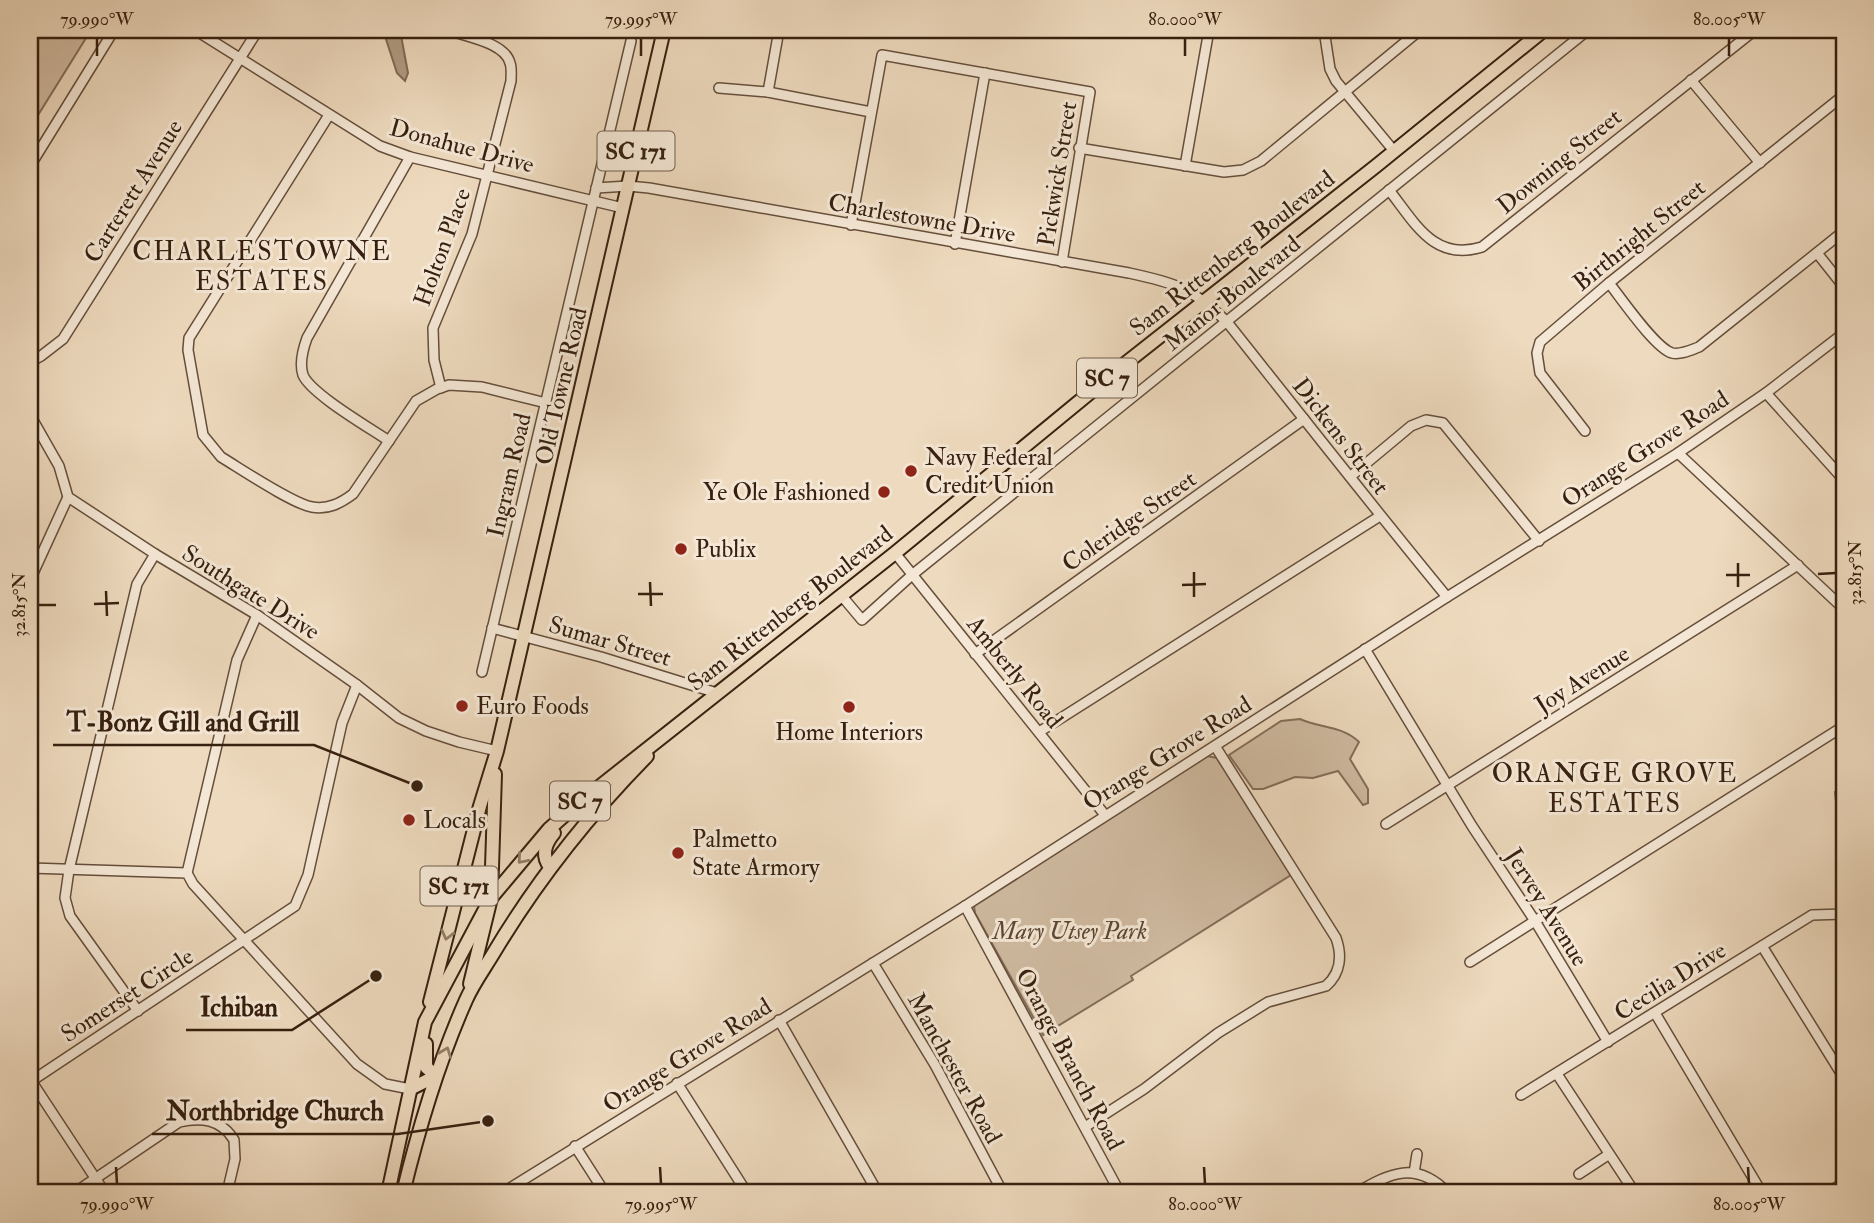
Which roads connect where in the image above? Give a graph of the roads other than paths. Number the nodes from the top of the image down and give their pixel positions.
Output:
1 (114, 30) edge
2 (195, 30) edge
3 (258, 30) edge
4 (656, 30) edge
5 (664, 30) edge
6 (779, 30) edge
7 (1209, 30) edge
8 (1324, 30) edge
9 (1420, 30) edge
10 (1544, 30) edge
11 (1588, 30) edge
12 (1755, 30) edge
13 (451, 31) edge
14 (631, 41) dead end
15 (661, 46) junction
16 (241, 58) junction
17 (985, 74) junction
18 (1691, 80) junction
19 (719, 88) dead end
20 (768, 92) junction
21 (1345, 92) junction
22 (1843, 98) edge
23 (872, 112) junction
24 (329, 115) junction
25 (1079, 149) junction
26 (1394, 151) junction
27 (410, 157) junction
28 (1760, 163) junction
29 (30, 166) edge
30 (1185, 166) junction
31 (488, 175) junction
32 (628, 186) junction
33 (596, 188) junction
34 (1389, 190) junction
35 (593, 200) junction
36 (623, 208) junction
37 (851, 225) junction
38 (1844, 231) edge
39 (955, 244) junction
40 (1817, 253) junction
41 (1062, 261) junction
42 (1609, 283) junction
43 (1844, 287) edge
44 (1204, 300) junction
45 (1227, 322) junction
46 (1844, 333) edge
47 (30, 362) edge
48 (441, 388) junction
49 (1766, 393) junction
50 (546, 403) junction
51 (30, 415) edge
52 (1304, 419) junction
53 (1585, 431) dead end
54 (390, 440) junction
55 (1678, 453) junction
56 (1351, 476) junction
57 (1844, 480) edge
58 (68, 497) junction
59 (1380, 516) junction
60 (1539, 541) junction
61 (895, 553) junction
62 (155, 554) junction
63 (1798, 565) junction
64 (912, 575) junction
65 (30, 580) edge
66 (841, 595) junction
67 (1447, 597) junction
68 (1844, 608) edge
69 (257, 615) junction
70 (492, 628) junction
71 (524, 635) junction
72 (1365, 649) junction
73 (975, 654) junction
74 (482, 672) dead end
75 (357, 685) junction
76 (717, 693) junction
77 (684, 719) junction
78 (1844, 726) edge
79 (1039, 733) junction
80 (1215, 746) junction
81 (497, 751) junction
82 (1450, 785) junction
83 (575, 806) junction
84 (1105, 815) junction
85 (1386, 824) dead end
86 (550, 867) junction
87 (30, 868) edge
88 (69, 870) junction
89 (187, 873) junction
90 (491, 898) junction
91 (965, 906) junction
92 (1844, 914) edge
93 (1535, 921) junction
94 (245, 941) junction
95 (1762, 947) junction
96 (1470, 962) dead end
97 (873, 963) junction
98 (467, 999) junction
99 (138, 1011) junction
100 (1655, 1013) junction
101 (779, 1020) junction
102 (425, 1022) junction
103 (1608, 1042) junction
104 (1557, 1073) junction
105 (1843, 1073) edge
106 (436, 1076) junction
107 (30, 1081) edge
108 (677, 1083) junction
109 (411, 1089) junction
110 (1521, 1095) dead end
111 (1085, 1127) junction
112 (416, 1140) junction
113 (575, 1146) junction
114 (1417, 1154) dead end
115 (1608, 1155) junction
116 (1414, 1173) junction
117 (1578, 1174) dead end
118 (96, 1179) junction
119 (1844, 1183) edge
120 (1001, 1190) edge
121 (74, 1193) edge
122 (106, 1193) edge
123 (227, 1193) edge
124 (388, 1193) edge
125 (403, 1193) edge
126 (502, 1193) edge
127 (605, 1193) edge
128 (747, 1193) edge
129 (878, 1193) edge
130 (987, 1193) edge
131 (1120, 1193) edge
132 (1356, 1193) edge
133 (1448, 1193) edge
134 (1635, 1193) edge
135 (1762, 1193) edge
136 (1827, 1193) edge

1 - 29 street
2 - 16 street, Donahue Drive
3 - 16 street, Carterett Avenue
4 - 15 street
5 - 15 main road, Old Towne Road / SC 171
6 - 20 street
7 - 30 street
8 - 21 street
9 - 21 street
10 - 26 main road, Sam Rittenberg Boulevard / SC 7
11 - 34 street, Manor Boulevard
12 - 18 street, Downing Street
13 - 31 street, Holton Place
14 - 33 street, Ingram Road
15 - 32 main road, Old Towne Road / SC 171
16 - 24 street, Donahue Drive
16 - 47 street, Carterett Avenue
17 - 23 street
17 - 25 street, Pickwick Street
17 - 39 street
18 - 28 street
18 - 34 street, Downing Street
19 - 20 street
20 - 23 street
21 - 26 street
21 - 30 street
22 - 28 street, Birthright Street
23 - 37 street
24 - 27 street, Donahue Drive
24 - 54 street
25 - 30 street
25 - 41 street, Pickwick Street
26 - 44 main road, Sam Rittenberg Boulevard / SC 7
27 - 31 street, Donahue Drive
27 - 54 street
28 - 42 street, Birthright Street
31 - 35 street, Donahue Drive
31 - 48 street, Holton Place
32 - 33 street, Charlestowne Drive
32 - 36 main road, Old Towne Road / SC 171
32 - 37 street, Charlestowne Drive
33 - 35 street, Ingram Road
34 - 45 street, Manor Boulevard
35 - 36 street, Donahue Drive
35 - 50 street, Ingram Road
36 - 71 main road, Old Towne Road / SC 171
37 - 39 street, Charlestowne Drive
38 - 40 street
39 - 41 street, Charlestowne Drive
40 - 42 street
40 - 43 street
41 - 44 street, Charlestowne Drive
42 - 53 street, Birthright Street
44 - 45 street, Dickens Street
44 - 61 main road, Sam Rittenberg Boulevard / SC 7
45 - 52 street, Dickens Street
45 - 64 street, Manor Boulevard
46 - 49 street, Orange Grove Road
48 - 50 street
48 - 54 street
49 - 55 street, Orange Grove Road
49 - 57 street
50 - 70 street, Ingram Road
51 - 58 street
52 - 56 street, Dickens Street
52 - 73 street, Coleridge Street
55 - 60 street, Orange Grove Road
55 - 63 street
56 - 59 street, Dickens Street
56 - 60 street
58 - 62 street, Southgate Drive
58 - 65 street
59 - 67 street, Dickens Street
59 - 79 street
60 - 67 street, Orange Grove Road
61 - 64 street, Amberly Road
61 - 66 main road, Sam Rittenberg Boulevard / SC 7
62 - 69 street, Southgate Drive
62 - 88 street
63 - 68 street
63 - 82 street, Joy Avenue
64 - 66 street, Manor Boulevard
64 - 73 street, Amberly Road
66 - 76 main road, Sam Rittenberg Boulevard / SC 7
67 - 72 street, Orange Grove Road
69 - 75 street, Southgate Drive
69 - 89 street
70 - 71 street, Sumar Street
70 - 74 street, Ingram Road
71 - 76 street, Sumar Street
71 - 81 main road, Old Towne Road / SC 171
72 - 80 street, Orange Grove Road
72 - 82 street, Jervey Avenue
73 - 79 street, Amberly Road
75 - 81 street, Southgate Drive
75 - 94 street, Somerset Circle
76 - 77 main road, Sam Rittenberg Boulevard / SC 7
77 - 83 main road, Sam Rittenberg Boulevard / SC 7
77 - 86 main road, Sam Rittenberg Boulevard / SC 7
78 - 93 street
79 - 84 street, Amberly Road
80 - 84 street, Orange Grove Road
80 - 111 street
81 - 90 main road, Old Towne Road / SC 171
81 -> 102 main road, Old Towne Road / SC 171
82 - 85 street, Joy Avenue
82 - 93 street, Jervey Avenue
83 - 86 main road
83 -> 90 main road, Sam Rittenberg Boulevard / SC 7
84 - 91 street, Orange Grove Road
86 - 98 main road, Sam Rittenberg Boulevard / SC 7
87 - 88 street
88 - 89 street
88 - 99 street
89 - 94 street
90 - 98 main road, Old Towne Road / SC 171
90 - 102 main road, Sam Rittenberg Boulevard / SC 7
91 - 97 street, Orange Grove Road
91 - 111 street, Orange Branch Road
92 - 95 street, Cecilia Drive
93 - 96 street
93 - 103 street, Jervey Avenue
94 - 99 street, Somerset Circle
94 - 109 street
95 - 100 street, Cecilia Drive
95 - 105 street
97 - 101 street, Orange Grove Road
97 - 120 street, Manchester Road
106 -> 98 main road, Sam Rittenberg Boulevard / SC 7
99 - 107 street, Somerset Circle
100 - 103 street, Cecilia Drive
100 - 135 street
101 - 108 street, Orange Grove Road
101 - 129 street
102 - 106 main road
102 - 109 main road, Sam Rittenberg Boulevard / SC 7
103 - 104 street, Cecilia Drive
104 - 110 street, Cecilia Drive
104 - 115 street
106 - 109 main road
106 - 112 main road, Sam Rittenberg Boulevard / SC 7
107 - 118 street
108 - 113 street, Orange Grove Road
108 - 128 street
109 - 112 main road
109 - 124 main road, Sam Rittenberg Boulevard / SC 7
111 - 131 street, Orange Branch Road
112 - 125 main road, Sam Rittenberg Boulevard / SC 7
113 - 126 street, Orange Grove Road
113 - 127 street
114 - 116 street
115 - 117 street
115 - 134 street
116 - 132 street
116 - 133 street
118 - 121 street
118 - 122 street
118 - 123 street
119 - 136 street
120 - 130 street

